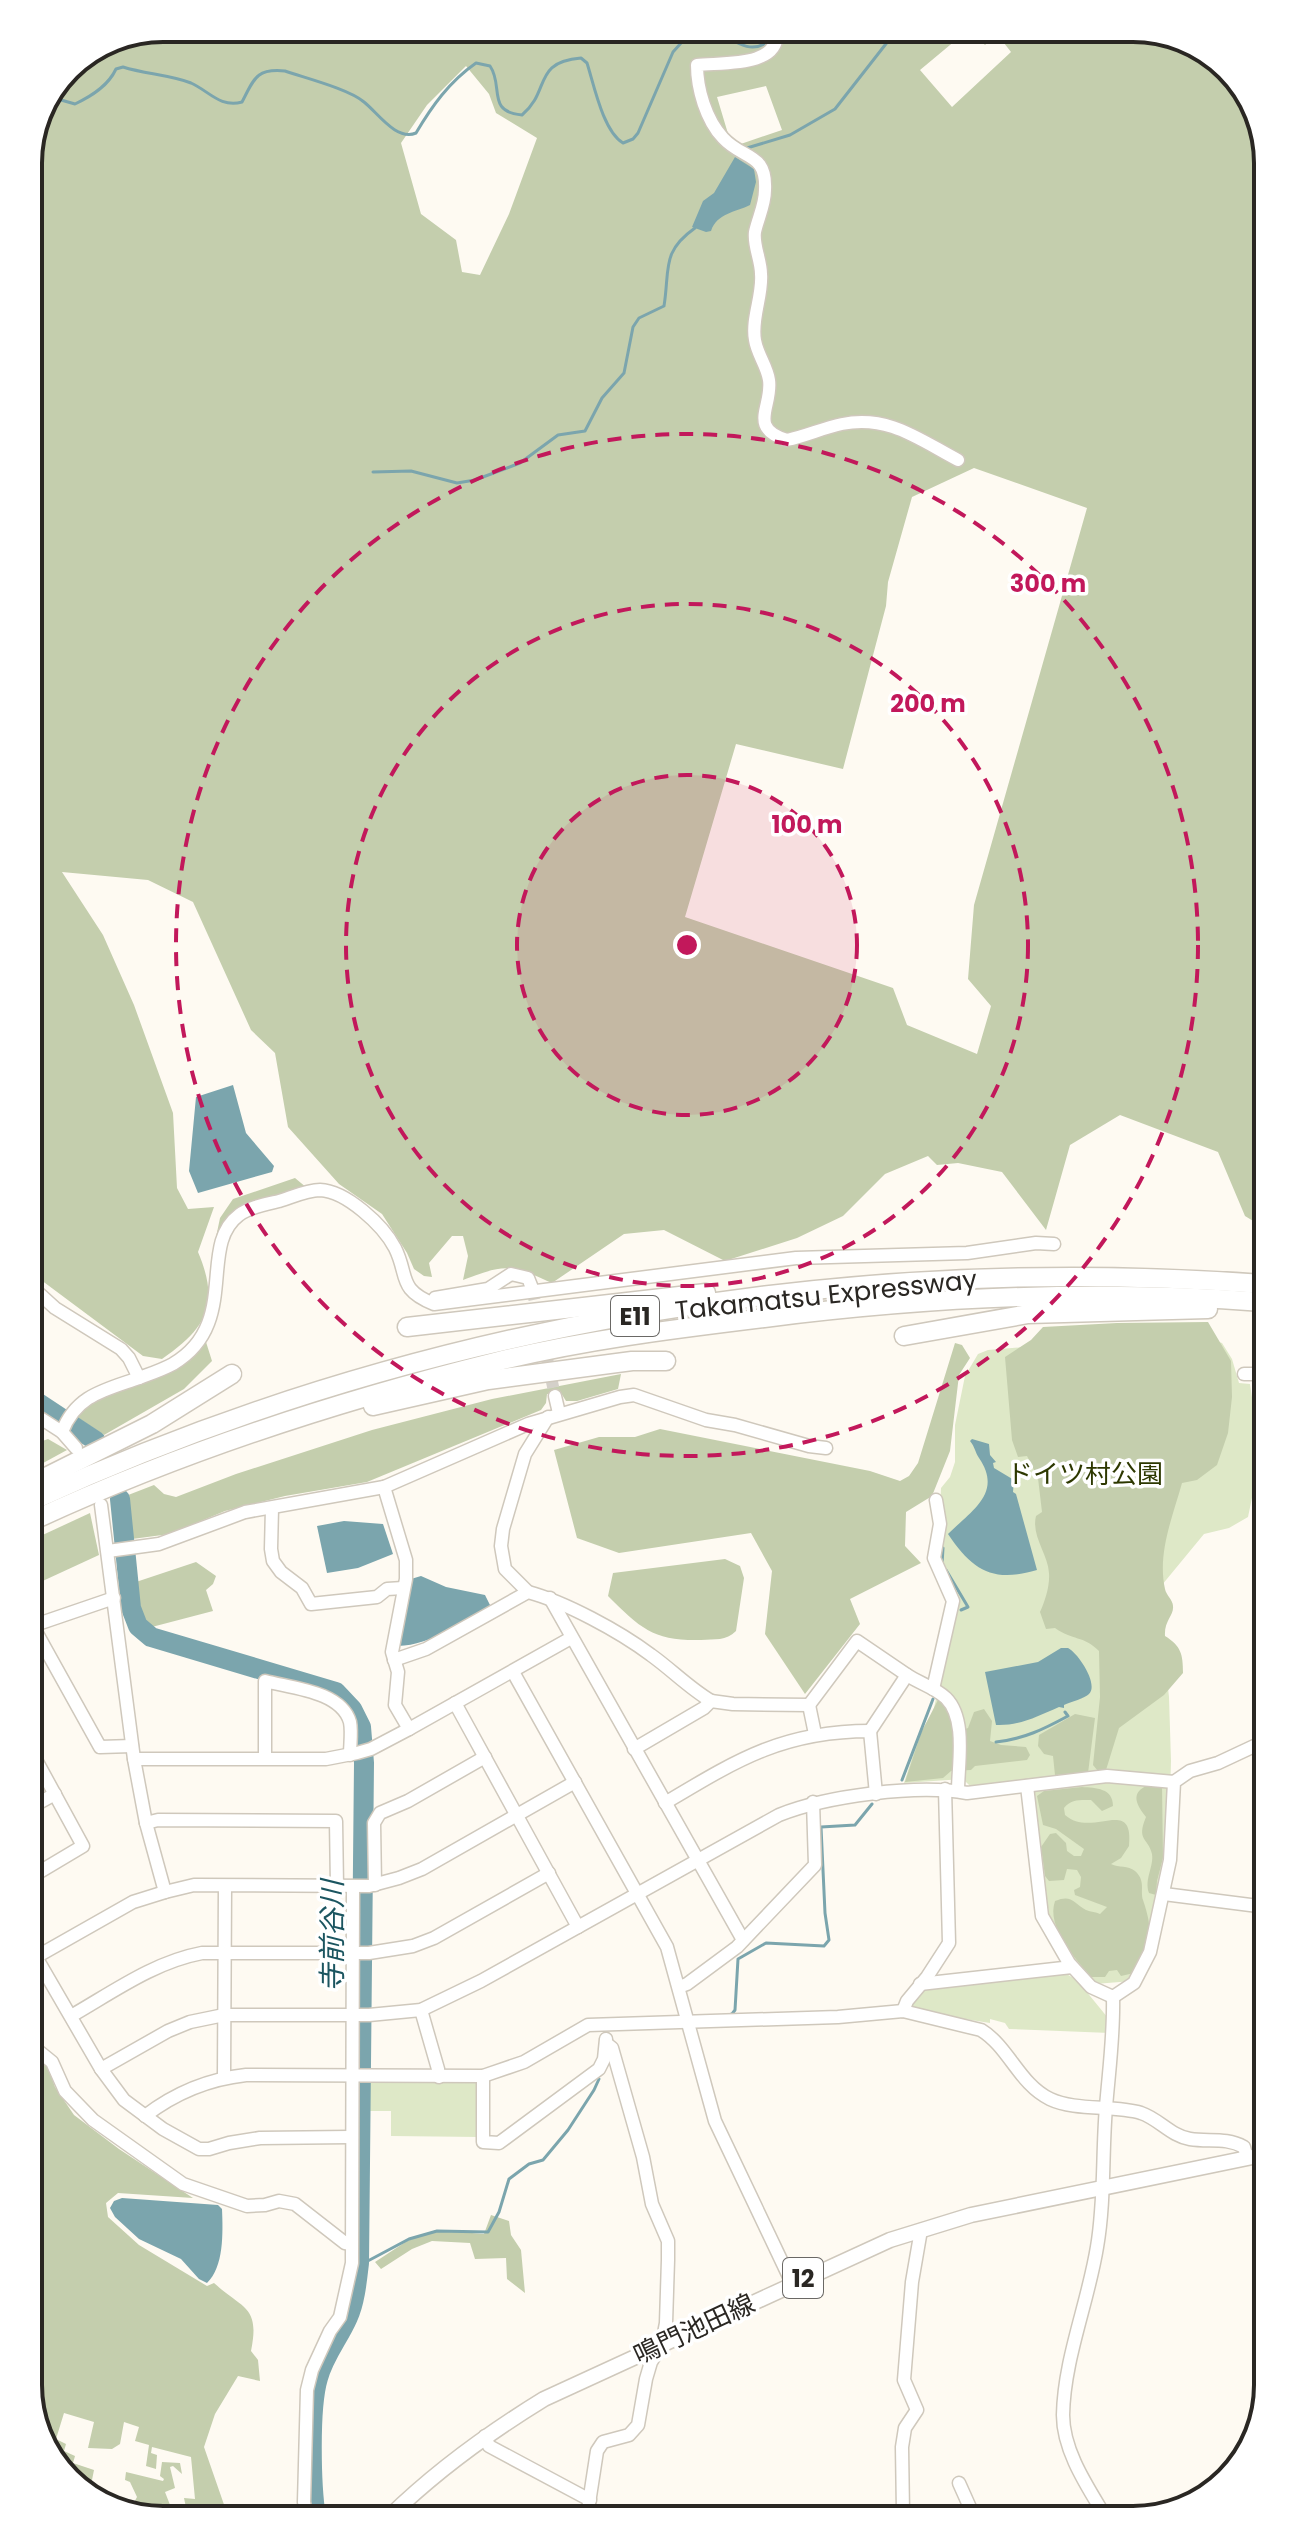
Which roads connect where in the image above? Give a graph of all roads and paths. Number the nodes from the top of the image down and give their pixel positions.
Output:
1 (776, 42) edge
2 (958, 460) dead end
3 (1054, 1244) dead end
4 (1254, 1283) edge
5 (532, 1288) dead end
6 (821, 1290) junction
7 (42, 1296) edge
8 (424, 1300) junction
9 (1254, 1302) edge
10 (1254, 1309) edge
11 (407, 1327) dead end
12 (904, 1336) dead end
13 (666, 1361) dead end
14 (232, 1374) dead end
15 (1244, 1374) dead end
16 (1254, 1374) edge
17 (139, 1378) junction
18 (555, 1396) tunnel mouth
19 (553, 1415) junction
20 (42, 1417) edge
21 (297, 1418) junction
22 (64, 1426) junction
23 (76, 1448) dead end
24 (826, 1448) dead end
25 (42, 1479) edge
26 (384, 1487) junction
27 (42, 1497) edge
28 (936, 1500) dead end
29 (101, 1505) dead end
30 (272, 1508) junction
31 (42, 1516) edge
32 (118, 1549) junction
33 (403, 1588) junction
34 (528, 1592) junction
35 (114, 1598) junction
36 (550, 1598) junction
37 (42, 1625) edge
38 (571, 1638) junction
39 (42, 1641) edge
40 (394, 1660) junction
41 (513, 1672) junction
42 (907, 1675) junction
43 (933, 1689) junction
44 (711, 1701) junction
45 (455, 1703) junction
46 (809, 1705) junction
47 (409, 1729) junction
48 (870, 1731) junction
49 (815, 1734) junction
50 (1254, 1746) edge
51 (634, 1749) junction
52 (133, 1752) junction
53 (354, 1754) junction
54 (485, 1757) junction
55 (265, 1758) junction
56 (42, 1771) edge
57 (575, 1782) junction
58 (1174, 1782) junction
59 (1027, 1786) junction
60 (952, 1790) junction
61 (55, 1794) junction
62 (876, 1794) junction
63 (42, 1801) edge
64 (813, 1802) junction
65 (665, 1803) junction
66 (517, 1814) junction
67 (146, 1823) junction
68 (698, 1860) junction
69 (42, 1870) edge
70 (549, 1873) junction
71 (225, 1886) junction
72 (364, 1886) junction
73 (337, 1887) junction
74 (165, 1892) junction
75 (639, 1893) junction
76 (1164, 1894) junction
77 (1254, 1905) edge
78 (578, 1927) junction
79 (743, 1940) junction
80 (225, 1953) junction
81 (360, 1953) junction
82 (42, 1954) edge
83 (42, 1967) edge
84 (1072, 1967) junction
85 (920, 1984) junction
86 (679, 1987) junction
87 (1113, 1997) junction
88 (421, 2010) junction
89 (903, 2011) junction
90 (224, 2015) junction
91 (360, 2015) junction
92 (71, 2016) junction
93 (688, 2021) junction
94 (606, 2024) junction
95 (607, 2044) junction
96 (42, 2054) edge
97 (101, 2069) junction
98 (359, 2076) junction
99 (483, 2076) junction
100 (439, 2077) junction
101 (224, 2078) junction
102 (1106, 2108) junction
103 (145, 2116) junction
104 (350, 2137) junction
105 (1254, 2157) edge
106 (1247, 2158) junction
107 (1102, 2187) junction
108 (921, 2230) junction
109 (351, 2244) junction
110 (792, 2283) junction
111 (662, 2344) junction
112 (485, 2436) junction
113 (959, 2483) dead end
114 (590, 2500) junction
115 (305, 2506) edge
116 (400, 2506) edge
117 (589, 2506) edge
118 (903, 2506) edge
119 (969, 2506) edge
120 (1099, 2506) edge

1 - 2 street
3 - 8 street
4 - 6 highway, Takamatsu Expressway / E11
5 - 8 street
6 - 11 highway
6 - 27 highway, Takamatsu Expressway / E11
7 - 17 street
8 - 17 street
9 - 21 highway, Takamatsu Expressway / E11
10 - 12 highway
13 - 21 highway
14 - 25 highway
15 - 16 street
17 - 22 street
18 - 19 street
19 - 24 street
19 - 26 street
19 - 34 street
20 - 22 street
21 - 31 highway, Takamatsu Expressway / E11
22 - 23 street
26 - 30 street
26 - 33 street
28 - 43 street
29 - 32 street
30 - 32 street
30 - 33 street
32 - 35 street
33 - 40 street
34 - 36 street
34 - 40 street
35 - 37 street
35 - 52 street
36 - 38 street
36 - 44 street
38 - 41 street
38 - 51 street
39 - 52 street
40 - 47 street
41 - 45 street
41 - 57 street
42 - 43 street
42 - 46 street
42 - 48 street
43 - 60 street
44 - 46 street
44 - 51 street
45 - 47 street
45 - 54 street
46 - 49 street
47 - 53 street
48 - 49 street
48 - 62 street
49 - 65 street
50 - 58 street
51 - 65 street
52 - 55 street
52 - 67 street
53 - 55 street
53 - 55 street
54 - 66 street
54 - 72 street
56 - 61 street
57 - 66 street
57 - 75 street
58 - 59 street
58 - 76 street
59 - 60 street
59 - 84 street
60 - 62 street
60 - 85 street
61 - 63 street
61 - 69 street
62 - 64 street
64 - 68 street
64 - 79 street
65 - 68 street
66 - 70 street
66 - 72 street
67 - 73 street
67 - 74 street
68 - 75 street
68 - 79 street
70 - 78 street
70 - 81 street
71 - 73 street
71 - 74 street
71 - 80 street
72 - 73 street
72 - 81 street
74 - 82 street
75 - 78 street
75 - 86 street
76 - 77 street
76 - 87 street
78 - 88 street
79 - 86 street
80 - 81 street
80 - 90 street
80 - 92 street
81 - 91 street
83 - 92 street
84 - 85 street
84 - 87 street
85 - 89 street
86 - 93 street
87 - 102 street
88 - 91 street
88 - 100 street
89 - 93 street
89 - 102 street
90 - 91 street
90 - 97 street
90 - 101 street
91 - 98 street
92 - 97 street
93 - 94 street
93 - 110 street
94 - 95 street
94 - 99 street
95 - 99 street
95 - 111 street
96 - 109 street
97 - 103 street
98 - 100 street
98 - 101 street
98 - 104 street
99 - 100 street
101 - 103 street
102 - 106 street
102 - 107 street
103 - 104 street
104 - 109 street
105 - 106 main road, 鳴門池田線 / 12
106 - 107 main road, 鳴門池田線 / 12
107 - 108 main road, 鳴門池田線 / 12
107 - 120 street
108 - 110 main road, 鳴門池田線 / 12
108 - 118 street
109 - 115 street
110 - 111 main road, 鳴門池田線 / 12
111 - 112 main road, 鳴門池田線 / 12
111 - 114 street
112 - 114 street
112 - 116 main road, 鳴門池田線 / 12
113 - 119 street
114 - 117 street

